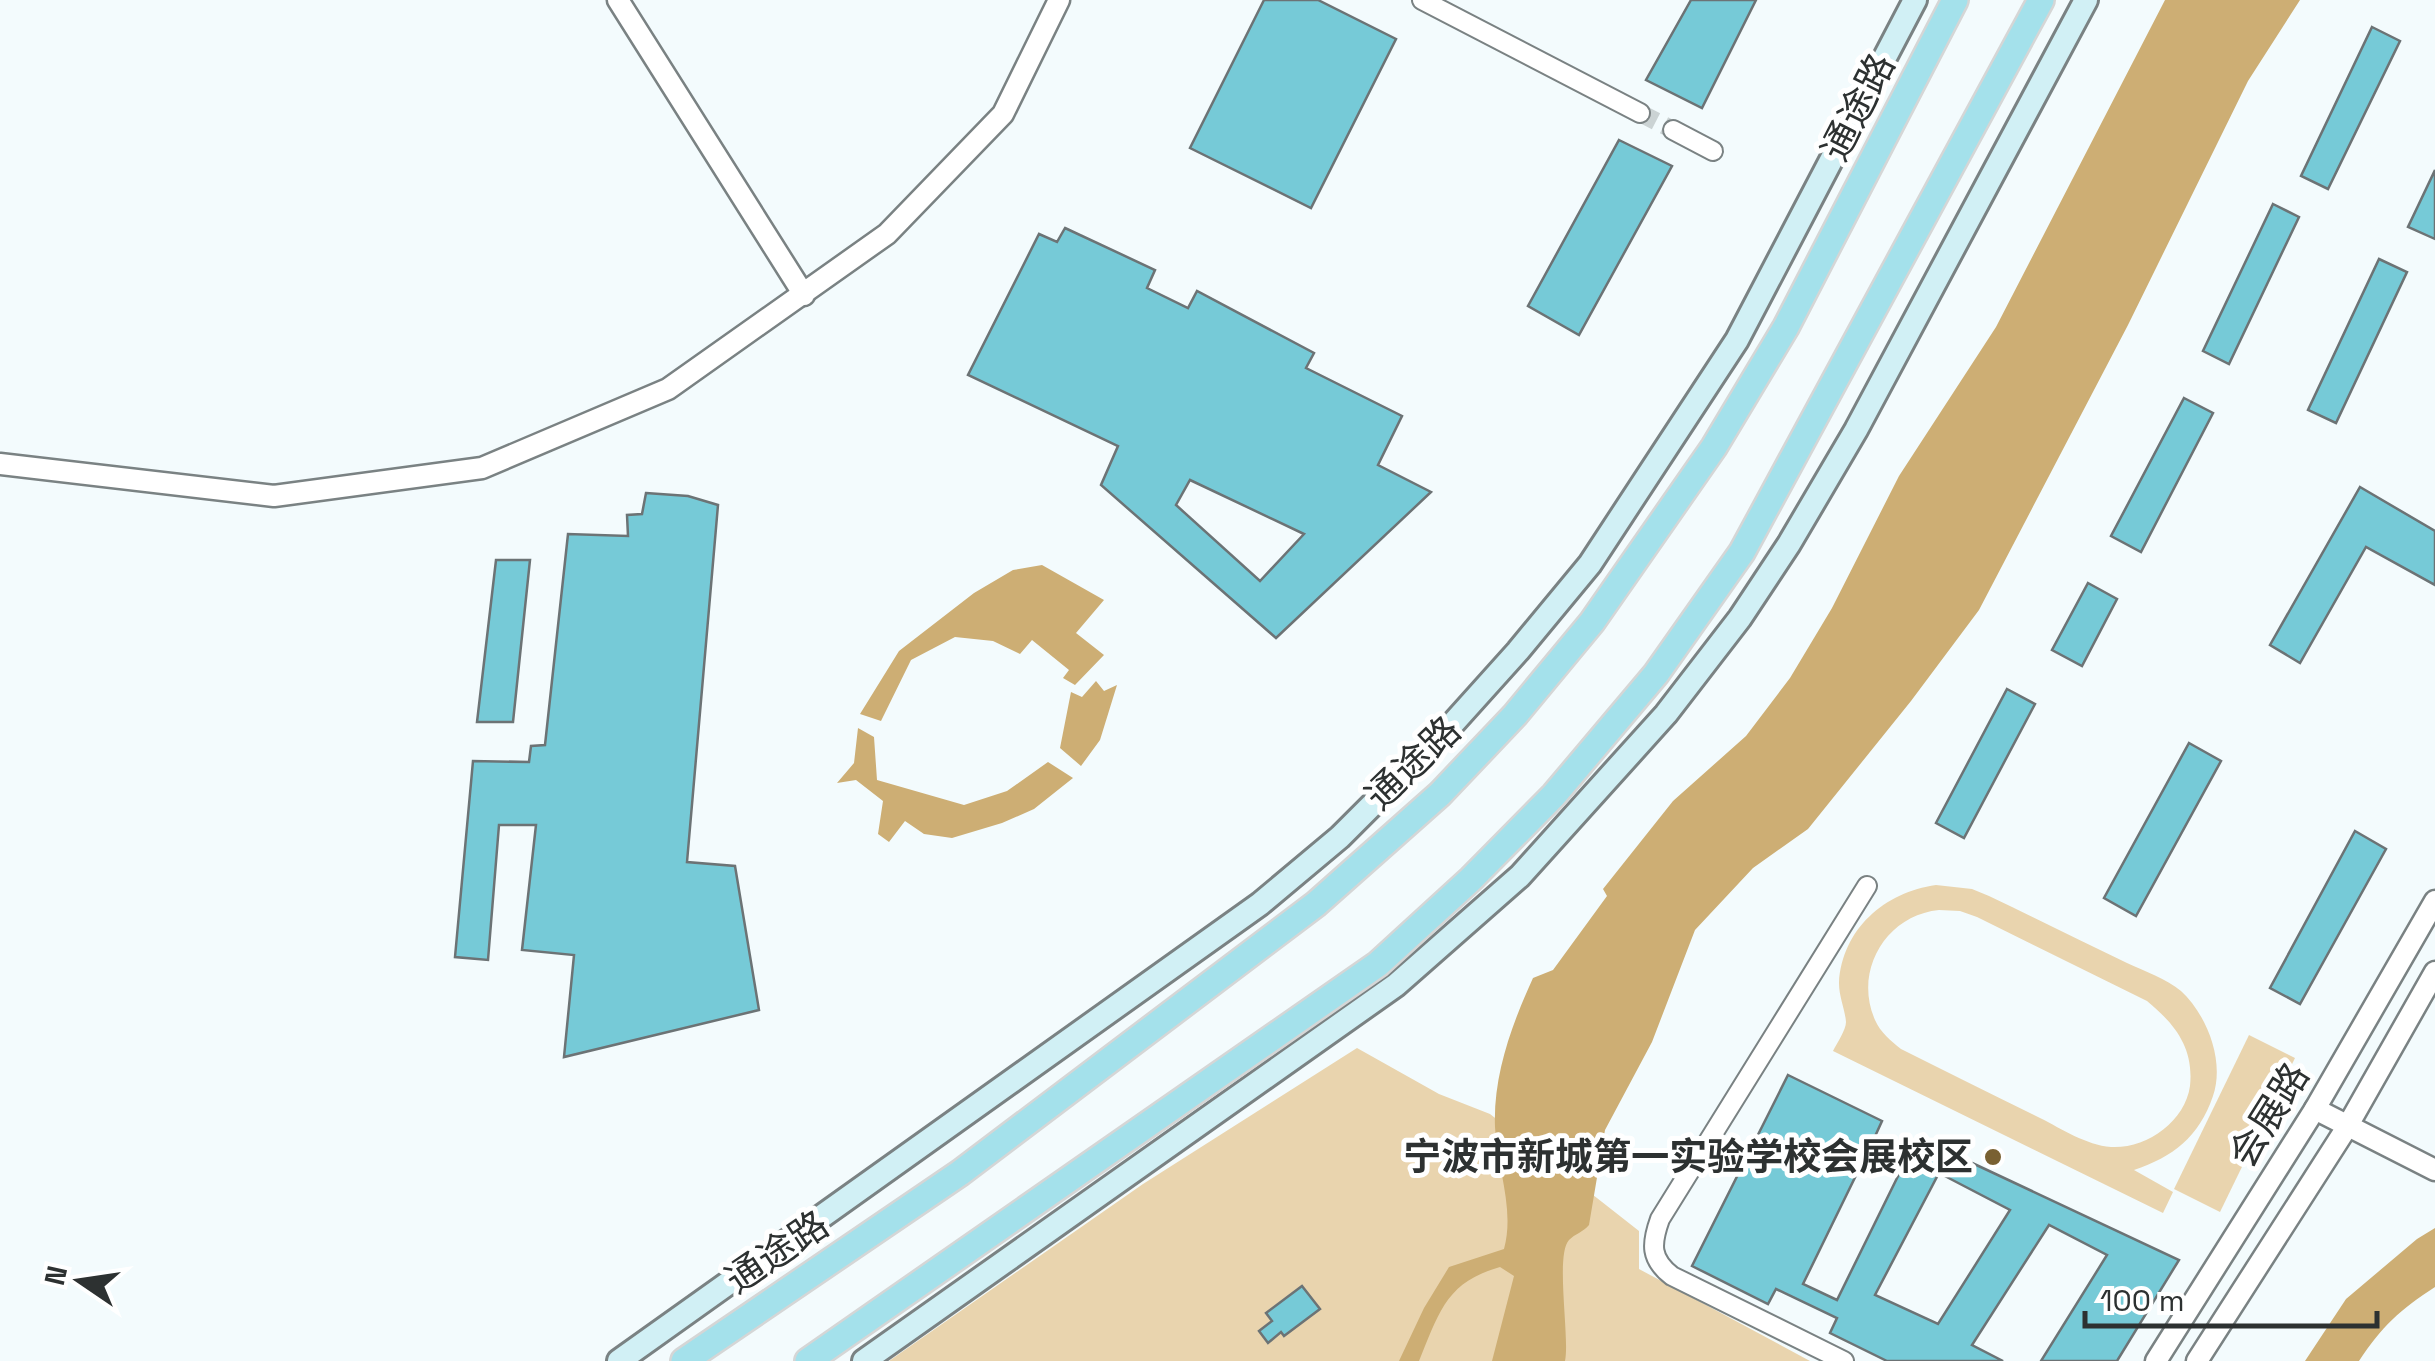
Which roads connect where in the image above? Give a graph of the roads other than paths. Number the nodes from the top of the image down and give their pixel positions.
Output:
1 (618, 0) edge
2 (1059, 0) edge
3 (1422, 0) edge
4 (1915, 0) edge
5 (1954, 0) edge
6 (2041, 0) edge
7 (2086, 0) edge
8 (1640, 114) tunnel mouth
9 (1672, 130) tunnel mouth
10 (1713, 151) dead end
11 (804, 295) junction
12 (0, 464) edge
13 (1867, 886) dead end
14 (2435, 902) edge
15 (2435, 972) edge
16 (2316, 1109) junction
17 (2347, 1126) junction
18 (2435, 1170) edge
19 (619, 1361) edge
20 (684, 1361) edge
21 (808, 1361) edge
22 (864, 1361) edge
23 (1844, 1361) edge
24 (2156, 1361) edge
25 (2197, 1361) edge

1 - 11 street
2 - 11 street
3 - 8 street
4 - 19 main road
5 - 20 main road, 通途路
6 - 21 main road
7 - 22 main road
9 - 10 street
11 - 12 street
13 - 23 street
14 - 16 street, 会展路
15 - 17 street, 会展路
16 - 17 street
16 - 24 street, 会展路
17 - 18 street
17 - 25 street, 会展路

